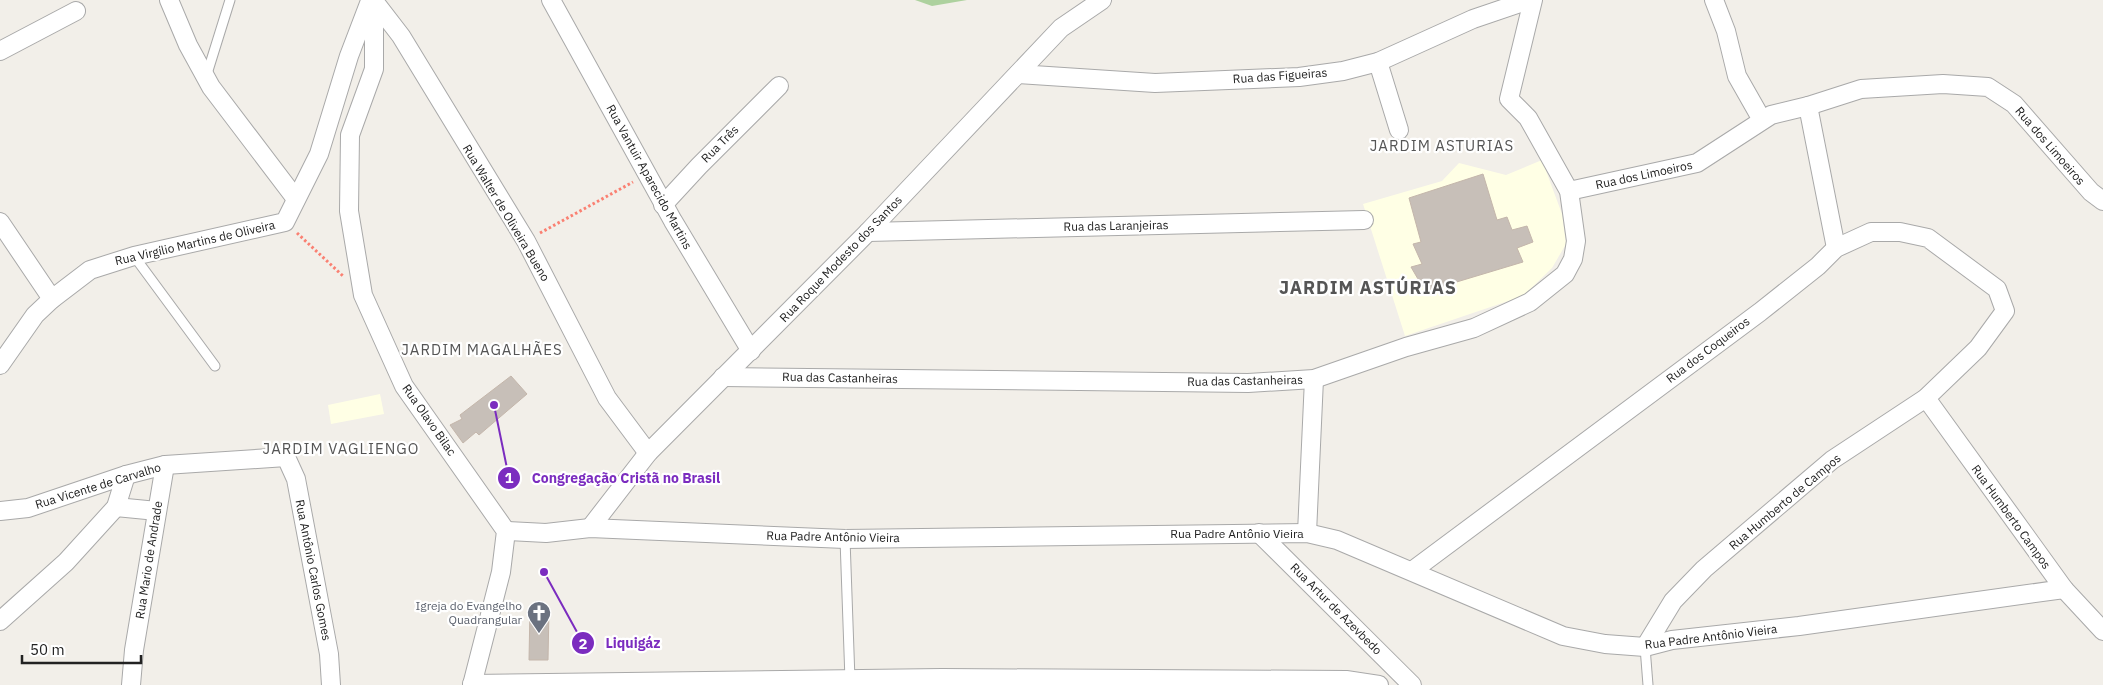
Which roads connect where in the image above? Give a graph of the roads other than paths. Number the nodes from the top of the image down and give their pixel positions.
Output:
1 (169, 0) edge
2 (230, 0) edge
3 (370, 0) edge
4 (374, 0) edge
5 (551, 0) edge
6 (1102, 0) edge
7 (1529, 0) edge
8 (1533, 0) edge
9 (1714, 0) edge
10 (76, 11) dead end
11 (0, 51) edge
12 (1378, 62) junction
13 (1018, 74) junction
14 (206, 77) junction
15 (778, 86) dead end
16 (1808, 106) junction
17 (1762, 120) junction
18 (1399, 130) dead end
19 (1569, 191) junction
20 (296, 200) junction
21 (2103, 201) edge
22 (664, 205) junction
23 (1364, 220) dead end
24 (0, 222) edge
25 (868, 232) junction
26 (1836, 248) junction
27 (134, 256) junction
28 (52, 299) junction
29 (2005, 311) joint
30 (751, 351) junction
31 (0, 365) edge
32 (216, 366) dead end
33 (724, 377) junction
34 (1314, 379) junction
35 (1926, 398) junction
36 (648, 453) junction
37 (286, 457) joint
38 (165, 465) junction
39 (126, 475) junction
40 (116, 507) junction
41 (0, 511) edge
42 (157, 511) junction
43 (590, 528) junction
44 (506, 531) junction
45 (1259, 533) junction
46 (1307, 533) junction
47 (845, 539) junction
48 (1412, 571) junction
49 (2064, 590) junction
50 (0, 621) edge
51 (2103, 631) edge
52 (1645, 647) junction
53 (850, 680) junction
54 (942, 682) edge
55 (472, 684) edge
56 (131, 685) edge
57 (331, 685) edge
58 (1379, 685) edge
59 (1412, 685) edge
60 (1648, 685) edge

1 - 14 street
2 - 14 lane
3 - 20 street, Rua Virgílio Martins de Oliveira
4 - 36 street, Rua Walter de Oliveira Bueno
4 - 44 street, Rua Olavo Bilac
5 - 22 street, Rua Vantuir Aparecido Martins
6 - 13 street, Rua Roque Modesto dos Santos
7 - 12 street, Rua das Figueiras
8 - 19 street, Rua das Castanheiras
9 - 17 street
10 - 11 street
12 - 13 street, Rua das Figueiras
12 - 18 street
13 - 25 street, Rua Roque Modesto dos Santos
14 - 20 street
15 - 22 street, Rua Três
16 - 17 street, Rua dos Limoeiros
16 - 21 street, Rua dos Limoeiros
16 - 26 street
17 - 19 street, Rua dos Limoeiros
19 - 34 street, Rua das Castanheiras
20 - 27 street, Rua Virgílio Martins de Oliveira
22 - 30 street, Rua Vantuir Aparecido Martins
23 - 25 street, Rua das Laranjeiras
24 - 28 street
25 - 30 street, Rua Roque Modesto dos Santos
26 - 29 street, Rua dos Coqueiros
26 - 48 street, Rua dos Coqueiros
27 - 28 street, Rua Virgílio Martins de Oliveira
27 - 32 lane
28 - 31 street, Rua Virgílio Martins de Oliveira
29 - 35 street, Rua Humberto de Campos
30 - 33 street, Rua Roque Modesto dos Santos
33 - 34 street, Rua das Castanheiras
33 - 36 street, Rua Roque Modesto dos Santos
34 - 46 street
35 - 49 street, Rua Humberto Campos
35 - 52 street, Rua Humberto de Campos
36 - 43 street, Rua Roque Modesto dos Santos
37 - 38 street, Rua Vicente de Carvalho
37 - 57 street, Rua Antônio Carlos Gomes
38 - 39 street, Rua Vicente de Carvalho
38 - 42 street, Rua Mario de Andrade
39 - 40 street
39 - 41 street, Rua Vicente de Carvalho
40 - 42 street
40 - 50 street
42 - 56 street, Rua Mario de Andrade
43 - 44 street, Rua Padre Antônio Vieira
43 - 47 street, Rua Padre Antônio Vieira
44 - 55 street
45 - 46 street, Rua Padre Antônio Vieira
45 - 47 street, Rua Padre Antônio Vieira
45 - 59 street, Rua Artur de Azevbedo
46 - 48 street, Rua Padre Antônio Vieira
47 - 53 lane
48 - 52 street, Rua Padre Antônio Vieira
49 - 51 street, Rua Humberto Campos
49 - 52 street, Rua Padre Antônio Vieira
52 - 60 lane
53 - 54 street
53 - 55 street
54 - 58 street

